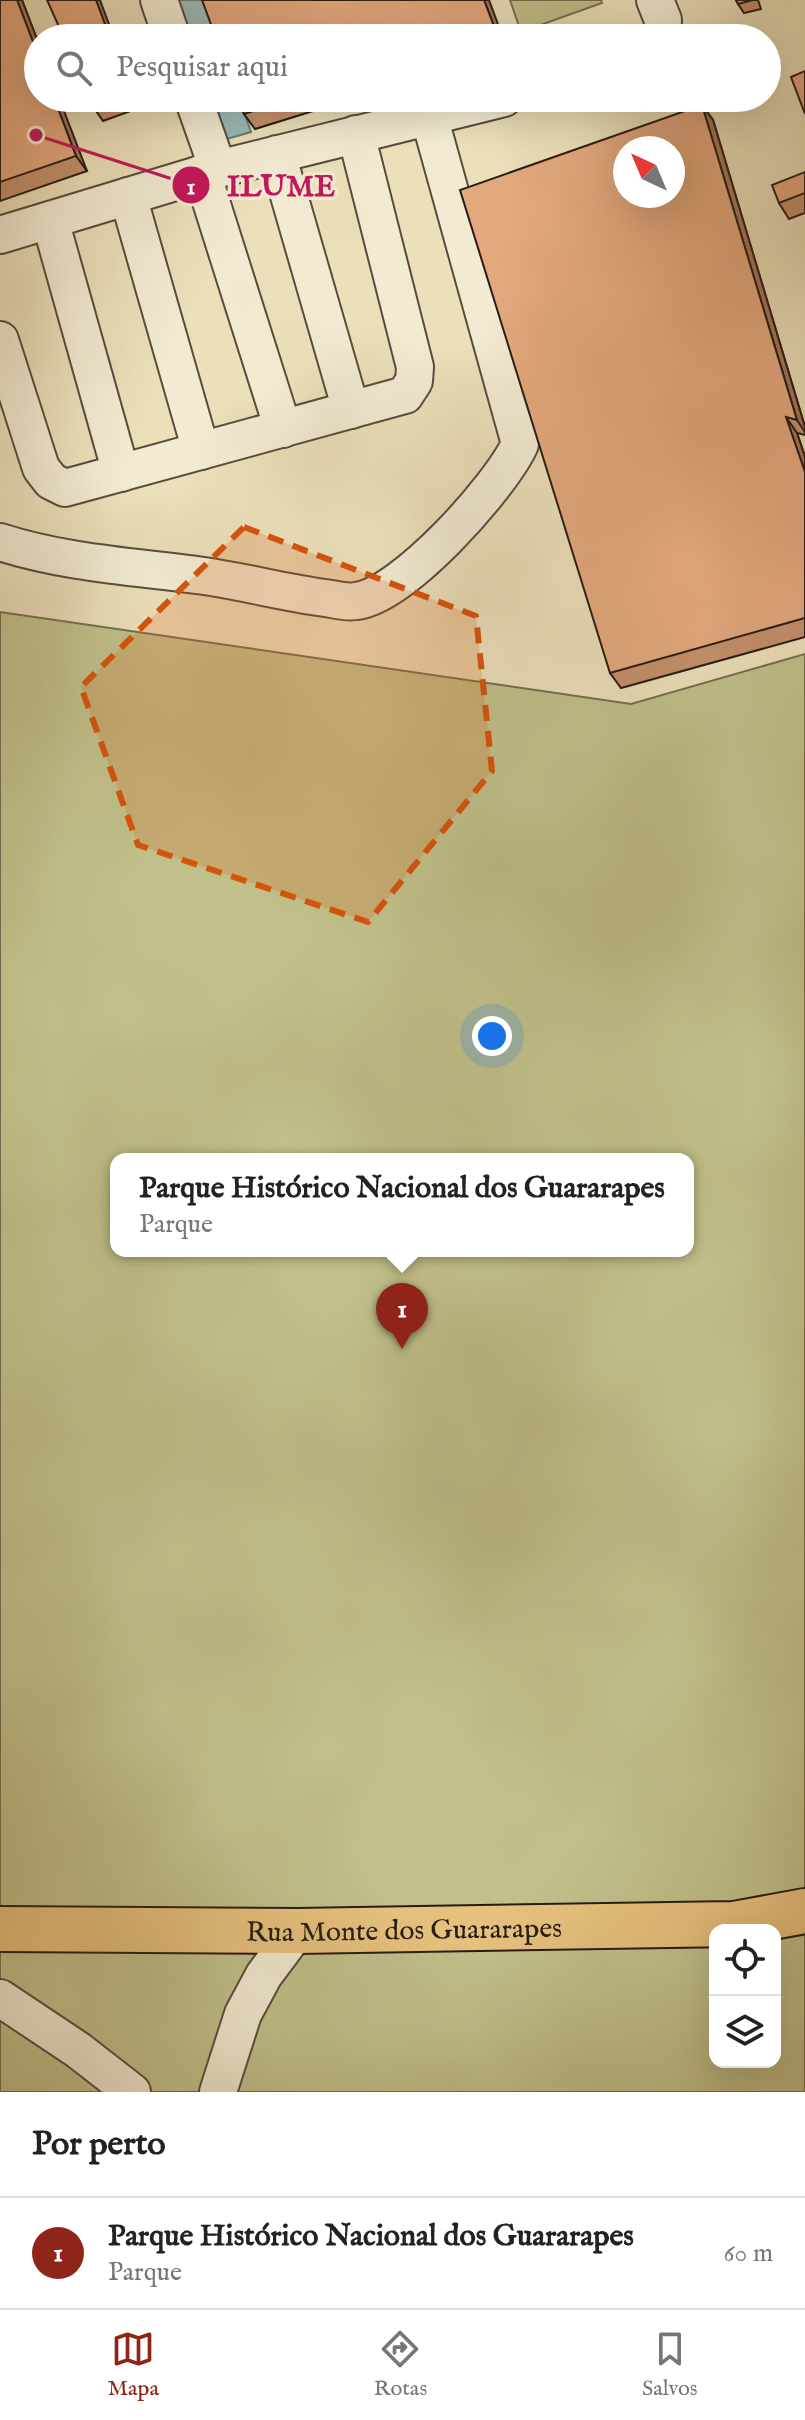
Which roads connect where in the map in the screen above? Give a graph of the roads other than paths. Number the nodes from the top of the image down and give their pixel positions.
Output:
1 (159, 0) edge
2 (655, 0) edge
3 (167, 24) edge
4 (663, 24) edge
5 (196, 112) edge
6 (446, 112) edge
7 (429, 116) junction
8 (356, 134) junction
9 (277, 154) junction
10 (210, 171) junction
11 (128, 196) junction
12 (50, 220) junction
13 (0, 235) edge
14 (0, 340) edge
15 (351, 410) junction
16 (283, 429) junction
17 (201, 451) junction
18 (121, 473) junction
19 (0, 542) edge
20 (805, 1911) edge
21 (0, 1929) edge
22 (297, 1931) junction
23 (0, 1998) edge
24 (132, 2092) edge
25 (218, 2092) edge

1 - 3 street
2 - 4 street
5 - 10 street
6 - 7 street
7 - 8 street
7 - 19 street
8 - 9 street
8 - 15 street
9 - 10 street
9 - 15 street
10 - 11 street
10 - 16 street
11 - 12 street
11 - 17 street
12 - 13 street
12 - 18 street
14 - 18 street
15 - 16 street
16 - 17 street
17 - 18 street
20 - 22 main road, Rua Monte dos Guararapes
21 - 22 main road, Rua Monte dos Guararapes
22 - 25 street
23 - 24 street

